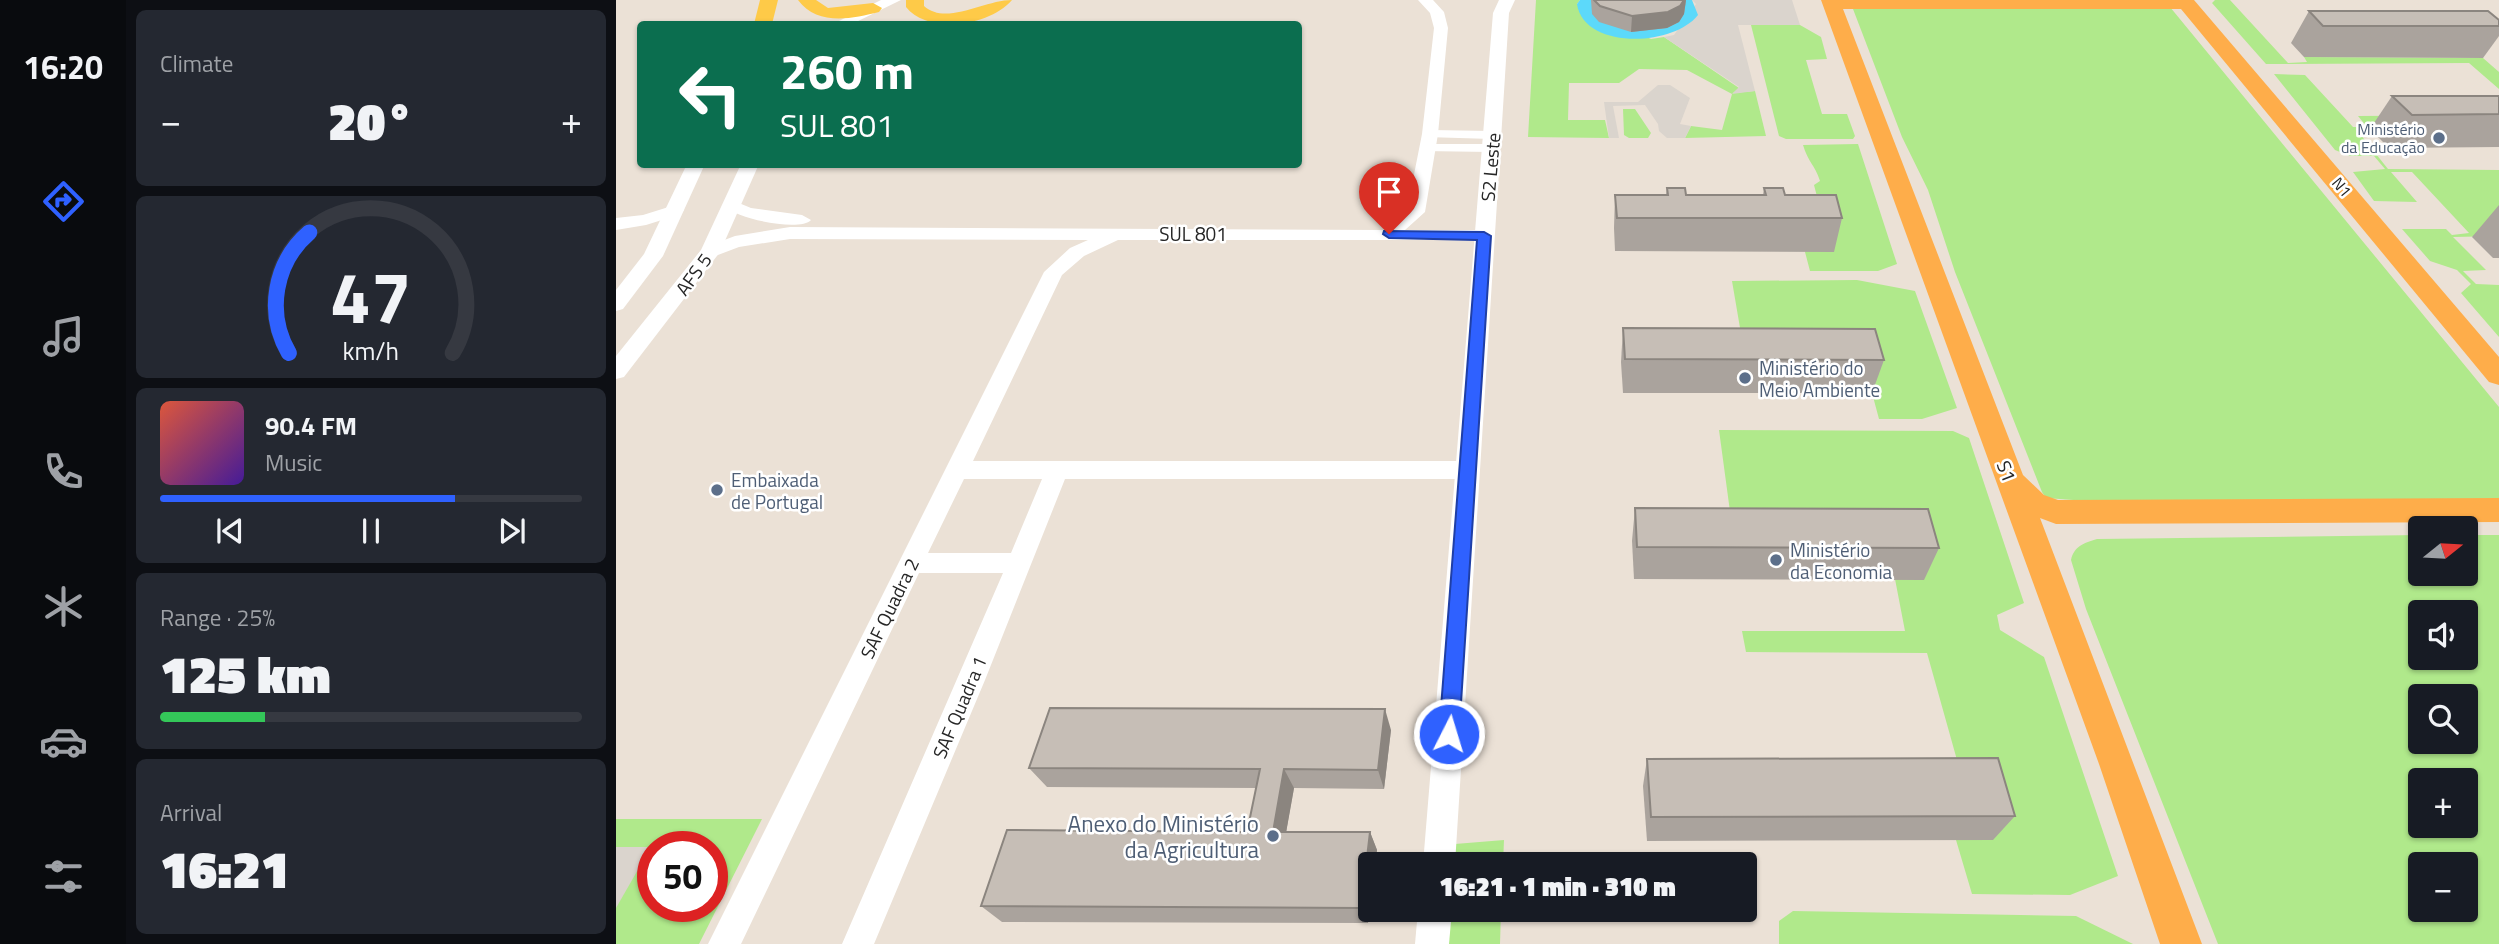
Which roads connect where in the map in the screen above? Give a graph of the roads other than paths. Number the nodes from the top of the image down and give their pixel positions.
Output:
1 (769, 0) edge
2 (807, 0) edge
3 (893, 0) edge
4 (909, 0) edge
5 (915, 0) edge
6 (1003, 0) edge
7 (1425, 0) edge
8 (2185, 1) edge
9 (1830, 2) edge
10 (1501, 4) edge
11 (870, 16) edge
12 (764, 21) edge
13 (852, 21) edge
14 (1428, 141) junction
15 (1492, 142) junction
16 (694, 168) edge
17 (748, 168) edge
18 (734, 206) junction
19 (671, 219) junction
20 (616, 226) edge
21 (828, 227) junction
22 (1120, 232) junction
23 (1019, 233) junction
24 (1389, 234) junction
25 (1484, 236) junction
26 (710, 252) junction
27 (1054, 272) junction
28 (616, 304) edge
29 (648, 332) junction
30 (616, 340) edge
31 (616, 371) edge
32 (2499, 375) edge
33 (1057, 469) junction
34 (956, 470) junction
35 (1469, 470) junction
36 (2011, 481) junction
37 (2499, 510) edge
38 (2499, 528) edge
39 (2038, 554) junction
40 (912, 563) junction
41 (1020, 563) junction
42 (1440, 852) edge
43 (1434, 922) edge
44 (724, 944) edge
45 (858, 944) edge
46 (1432, 944) edge
47 (2181, 944) edge

1 - 12 main road
2 - 11 main road
3 - 11 main road
4 - 11 main road
5 - 6 main road
7 - 14 street
8 - 9 highway
8 - 32 highway, N1
9 - 36 highway, S1
10 - 15 main road, S2 Leste
11 - 13 main road
14 - 15 street
14 - 24 street
15 - 25 main road, S2 Leste
16 - 19 main road
17 - 18 main road, AFS 5
18 - 21 street, SUL 801
18 - 26 main road, AFS 5
19 - 20 street
19 - 28 main road
21 - 23 street, SUL 801
21 - 26 street, SUL 801
22 - 23 street, SUL 801
22 - 24 street, SUL 801
22 - 27 street, SAF Quadra 2
23 - 27 street
24 - 25 street, SUL 801
25 - 35 main road, S2 Leste
26 - 29 main road, AFS 5
27 - 34 street, SAF Quadra 2
29 - 30 main road
29 - 31 main road, AFS 5
33 - 34 street
33 - 35 street
33 - 41 street, SAF Quadra 1
34 - 40 street, SAF Quadra 2
35 - 42 main road, S2 Leste
36 - 37 highway
36 - 39 highway, S1
38 - 39 highway
39 - 47 highway, S1
40 - 41 street
40 - 44 street, SAF Quadra 2
41 - 45 street, SAF Quadra 1
43 - 46 main road

